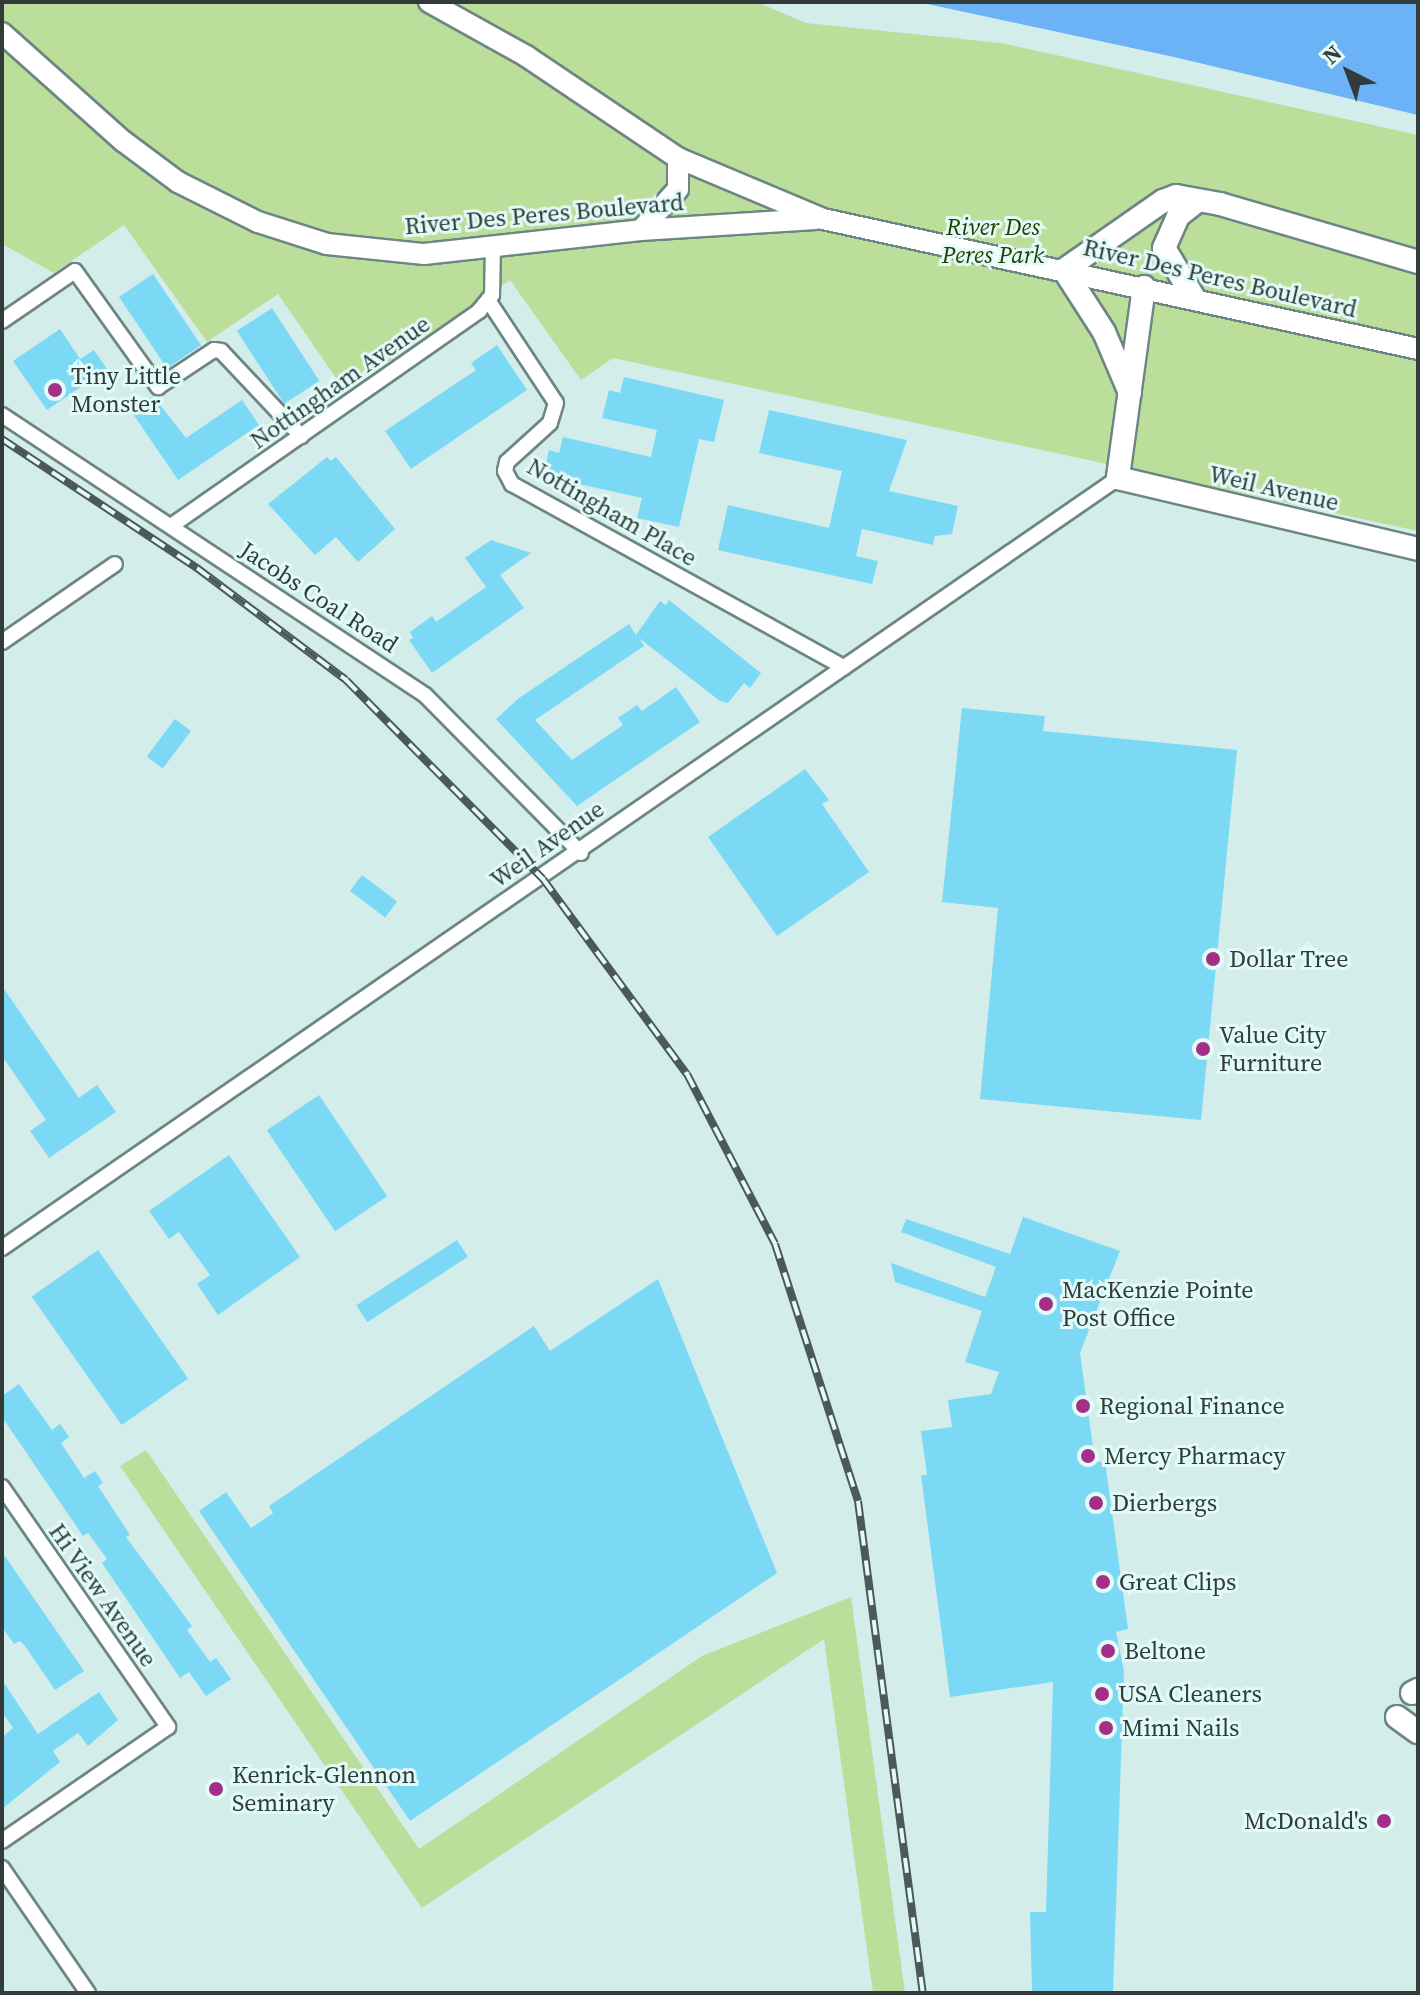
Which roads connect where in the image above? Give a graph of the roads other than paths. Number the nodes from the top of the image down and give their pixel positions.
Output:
1 (429, 2) edge
2 (2, 33) edge
3 (678, 158) junction
4 (1197, 201) junction
5 (823, 219) junction
6 (641, 230) junction
7 (493, 248) junction
8 (1418, 262) edge
9 (1064, 270) junction
10 (1144, 287) junction
11 (1194, 298) junction
12 (488, 300) junction
13 (2, 321) edge
14 (1418, 349) edge
15 (1130, 393) junction
16 (2, 415) edge
17 (301, 436) junction
18 (1118, 478) junction
19 (171, 526) junction
20 (1418, 549) edge
21 (115, 564) dead end
22 (2, 642) edge
23 (844, 667) junction
24 (581, 853) junction
25 (2, 1248) edge
26 (2, 1487) edge
27 (1397, 1717) dead end
28 (1418, 1732) edge
29 (2, 1841) edge
30 (2, 1868) edge
31 (88, 1993) edge

1 - 3 main road, River Des Peres Boulevard
2 - 7 main road, River Des Peres Boulevard
3 - 5 main road, River Des Peres Boulevard
3 - 6 main road
4 - 8 main road
4 - 9 main road
4 - 11 main road
5 - 6 main road, River Des Peres Boulevard
5 - 9 main road, River Des Peres Boulevard
6 - 7 main road, River Des Peres Boulevard
7 - 12 street
9 - 10 main road, River Des Peres Boulevard
9 - 15 main road
10 - 11 main road, River Des Peres Boulevard
10 - 15 main road
11 - 14 main road, River Des Peres Boulevard
12 - 17 street, Nottingham Avenue
12 - 23 street, Nottingham Place
13 - 17 street
15 - 18 main road
16 - 19 street, Jacobs Coal Road
17 - 19 street, Nottingham Avenue
18 - 20 main road, Weil Avenue
18 - 23 street, Weil Avenue
19 - 24 street, Jacobs Coal Road
21 - 22 street
23 - 24 street, Weil Avenue
24 - 25 street, Weil Avenue
26 - 29 street, Hi View Avenue
27 - 28 main road
30 - 31 street

